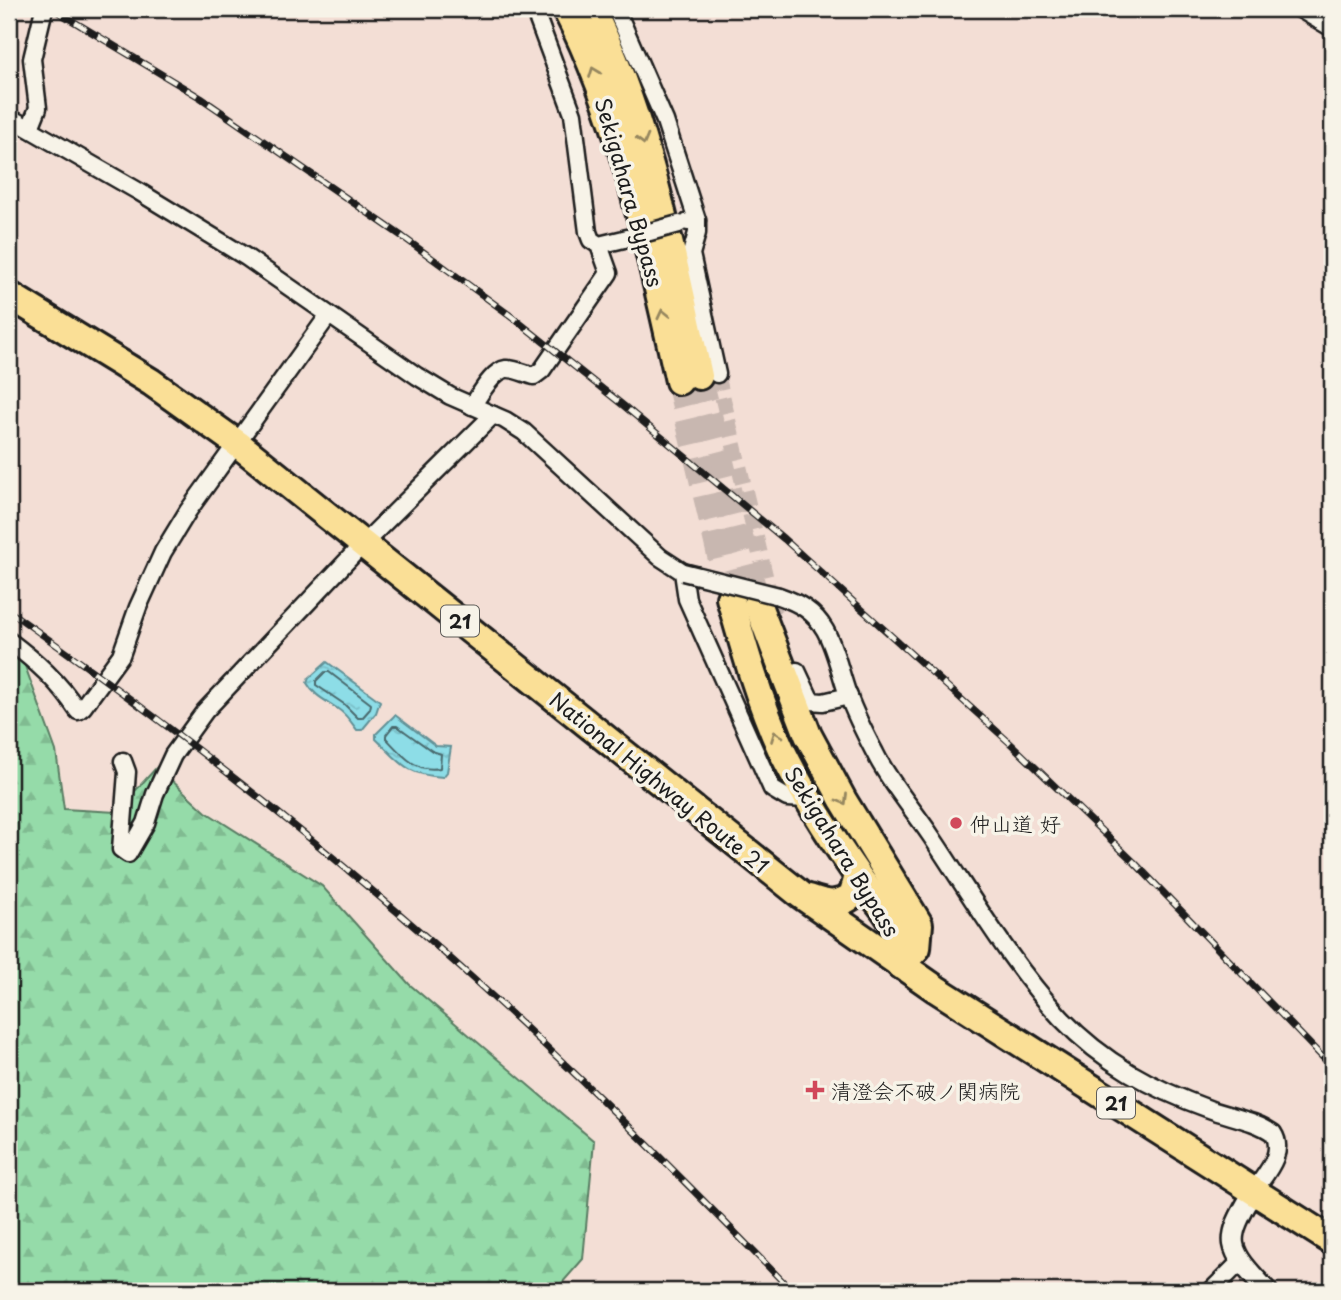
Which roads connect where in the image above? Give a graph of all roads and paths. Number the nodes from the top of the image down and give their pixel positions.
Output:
1 (44, 9) edge
2 (534, 9) edge
3 (566, 9) edge
4 (591, 9) edge
5 (616, 9) edge
6 (1300, 9) edge
7 (1332, 28) edge
8 (9, 117) edge
9 (30, 128) junction
10 (697, 220) junction
11 (600, 245) junction
12 (9, 295) edge
13 (328, 316) junction
14 (698, 377) junction
15 (472, 406) junction
16 (494, 415) junction
17 (238, 444) junction
18 (363, 544) junction
19 (683, 572) junction
20 (730, 598) tunnel mouth
21 (770, 604) junction
22 (9, 641) edge
23 (849, 696) junction
24 (123, 761) dead end
25 (807, 799) junction
26 (889, 873) junction
27 (859, 877) junction
28 (801, 895) junction
29 (900, 965) junction
30 (922, 980) junction
31 (1254, 1191) junction
32 (1332, 1241) edge
33 (1240, 1262) junction
34 (1211, 1291) edge
35 (1267, 1291) edge

1 - 9 street
2 - 11 street
14 -> 3 highway, Sekigahara Bypass
4 -> 14 highway, Sekigahara Bypass
5 - 10 street
6 - 7 street
8 - 9 street
9 - 13 street
10 - 11 street, bridge
10 - 14 street
11 - 15 street
12 - 17 highway, National Highway Route 21 / 21
13 - 15 street
13 - 17 street
15 - 16 street
16 - 18 street
16 - 19 street
17 - 18 highway, National Highway Route 21 / 21
17 - 22 street
18 - 24 street
18 - 28 highway, National Highway Route 21 / 21
19 - 21 street, bridge
19 - 25 street
25 -> 20 highway, Sekigahara Bypass
21 - 23 street
21 - 23 street
21 -> 26 highway, Sekigahara Bypass
23 - 31 street
25 - 27 highway, Sekigahara Bypass
26 - 29 highway, Sekigahara Bypass
26 - 30 highway, Sekigahara Bypass
27 - 28 highway
27 - 29 highway, Sekigahara Bypass
28 - 29 highway, National Highway Route 21 / 21
29 - 30 highway, National Highway Route 21 / 21
30 - 31 highway, National Highway Route 21 / 21
31 - 32 highway, National Highway Route 21 / 21
31 - 33 street
33 - 34 street
33 - 35 street

